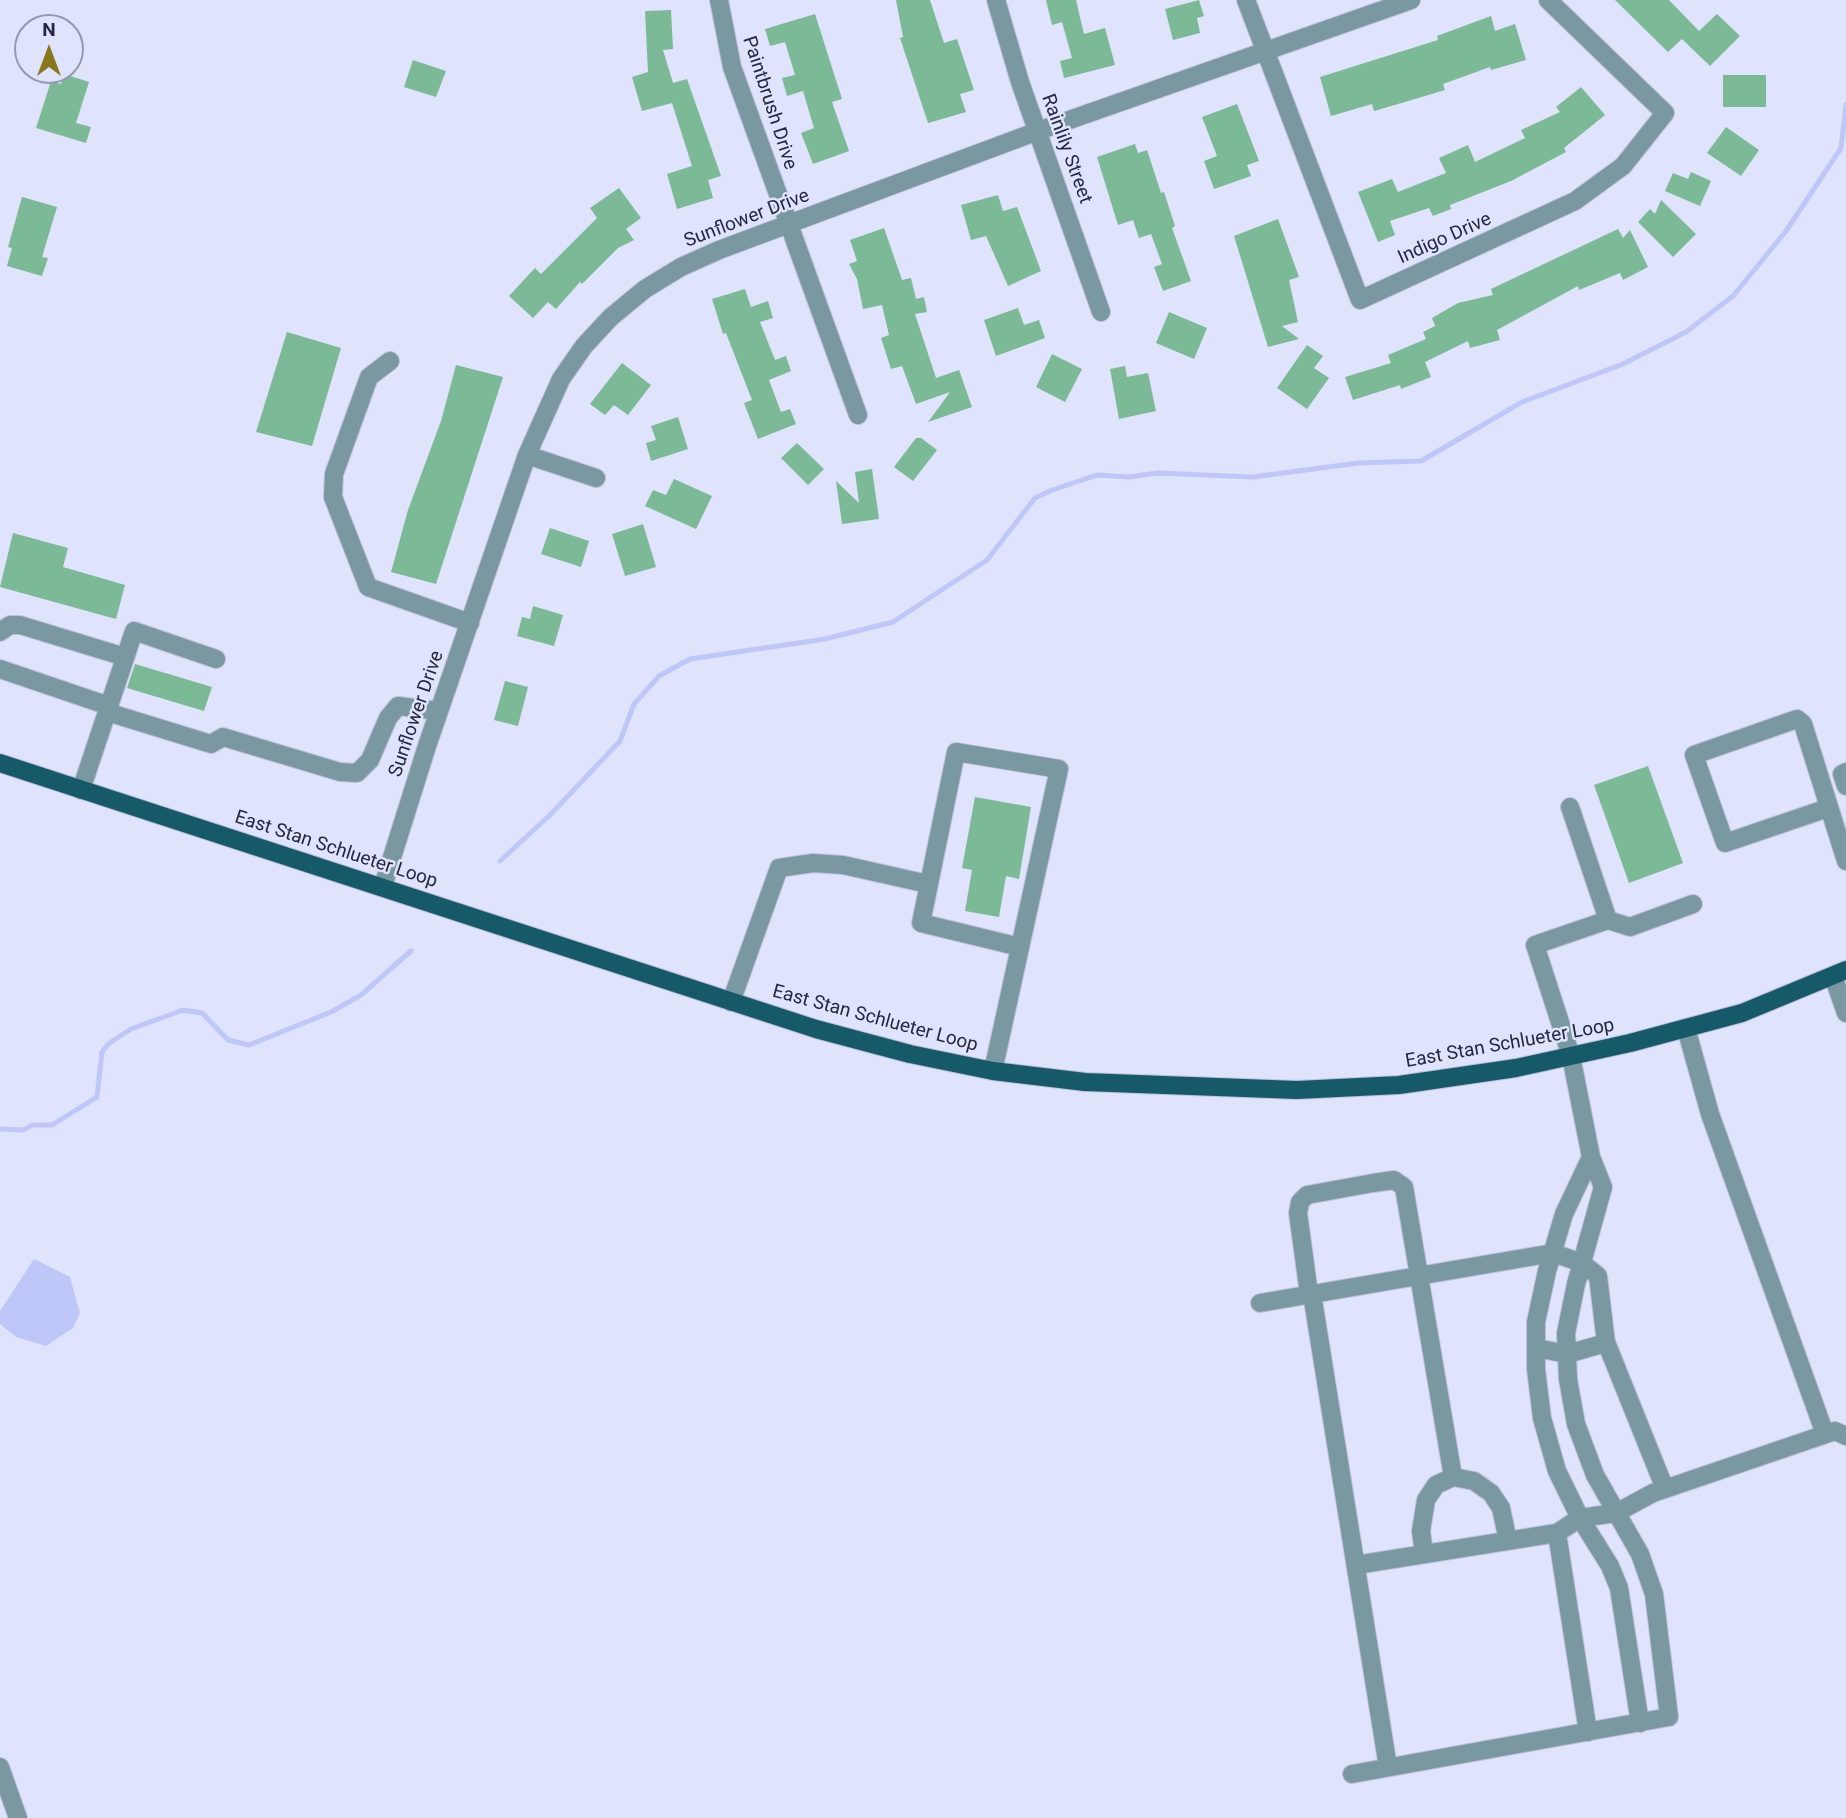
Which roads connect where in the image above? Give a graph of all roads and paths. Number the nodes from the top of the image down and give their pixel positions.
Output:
1 (719, 0) edge
2 (996, 0) edge
3 (1246, 0) edge
4 (1411, 0) edge
5 (1548, 0) edge
6 (1264, 50) junction
7 (1038, 131) junction
8 (788, 225) junction
9 (1101, 312) dead end
10 (390, 360) dead end
11 (858, 415) dead end
12 (527, 455) junction
13 (596, 478) dead end
14 (470, 623) junction
15 (0, 632) edge
16 (125, 657) junction
17 (216, 659) dead end
18 (0, 669) edge
19 (108, 709) junction
20 (439, 711) junction
21 (0, 763) edge
22 (1846, 772) edge
23 (1846, 786) edge
24 (81, 790) junction
25 (1570, 807) dead end
26 (1828, 808) junction
27 (1846, 861) edge
28 (928, 884) junction
29 (383, 886) junction
30 (1693, 904) dead end
31 (1608, 920) junction
32 (1020, 947) junction
33 (1840, 973) edge
34 (731, 1002) junction
35 (1846, 1013) edge
36 (1686, 1028) junction
37 (1571, 1056) junction
38 (993, 1070) junction
39 (1591, 1157) junction
40 (1553, 1253) junction
41 (1582, 1263) junction
42 (1420, 1275) junction
43 (1311, 1294) junction
44 (1260, 1303) dead end
45 (1606, 1342) junction
46 (1536, 1348) junction
47 (1567, 1354) junction
48 (1825, 1434) junction
49 (1846, 1436) edge
50 (1453, 1477) junction
51 (1665, 1489) junction
52 (1616, 1513) junction
53 (1580, 1518) junction
54 (1557, 1533) junction
55 (1508, 1541) junction
56 (1424, 1554) junction
57 (1356, 1565) junction
58 (1640, 1723) junction
59 (1588, 1732) junction
60 (0, 1767) edge
61 (1388, 1767) junction
62 (1352, 1774) dead end
63 (18, 1818) edge

1 - 8 street, Paintbrush Drive
2 - 7 street, Rainlily Street
3 - 6 street, Indigo Drive
4 - 6 street, Sunflower Drive
5 - 6 street, Indigo Drive
6 - 7 street, Sunflower Drive
7 - 8 street, Sunflower Drive
7 - 9 street, Rainlily Street
8 - 11 street, Paintbrush Drive
8 - 12 street, Sunflower Drive
10 - 14 street
12 - 13 street
12 - 14 street, Sunflower Drive
14 - 20 street, Sunflower Drive
15 - 16 street
16 - 17 street
16 - 19 street
18 - 19 street
19 - 20 street
19 - 24 street
20 - 29 street, Sunflower Drive
21 - 24 main road, East Stan Schlueter Loop
22 - 23 street
24 - 29 main road, East Stan Schlueter Loop
25 - 31 street
26 - 26 street
26 - 27 street
28 - 32 street
28 - 32 street
28 - 34 street
29 - 34 main road, East Stan Schlueter Loop
30 - 31 street
31 - 37 street
32 - 38 street
33 - 35 street
33 - 36 main road, East Stan Schlueter Loop
34 - 38 main road, East Stan Schlueter Loop
36 - 37 main road, East Stan Schlueter Loop
36 - 48 street
37 - 38 main road, East Stan Schlueter Loop
37 - 39 street
39 - 40 street
39 - 41 street
40 - 41 street
40 - 42 street
40 - 46 street
41 - 45 street
41 - 47 street
42 - 43 street
42 - 43 street
42 - 50 street
43 - 44 street
43 - 57 street
45 - 47 street
45 - 51 street
46 - 47 street
46 - 53 street
47 - 52 street
48 - 49 street
48 - 51 street
50 - 55 street
50 - 56 street
51 - 52 street
52 - 53 street
52 - 58 street
53 - 54 street
53 - 58 street
54 - 55 street
54 - 59 street
55 - 56 street
56 - 57 street
57 - 61 street
58 - 59 street
59 - 61 street
60 - 63 street
61 - 62 street

